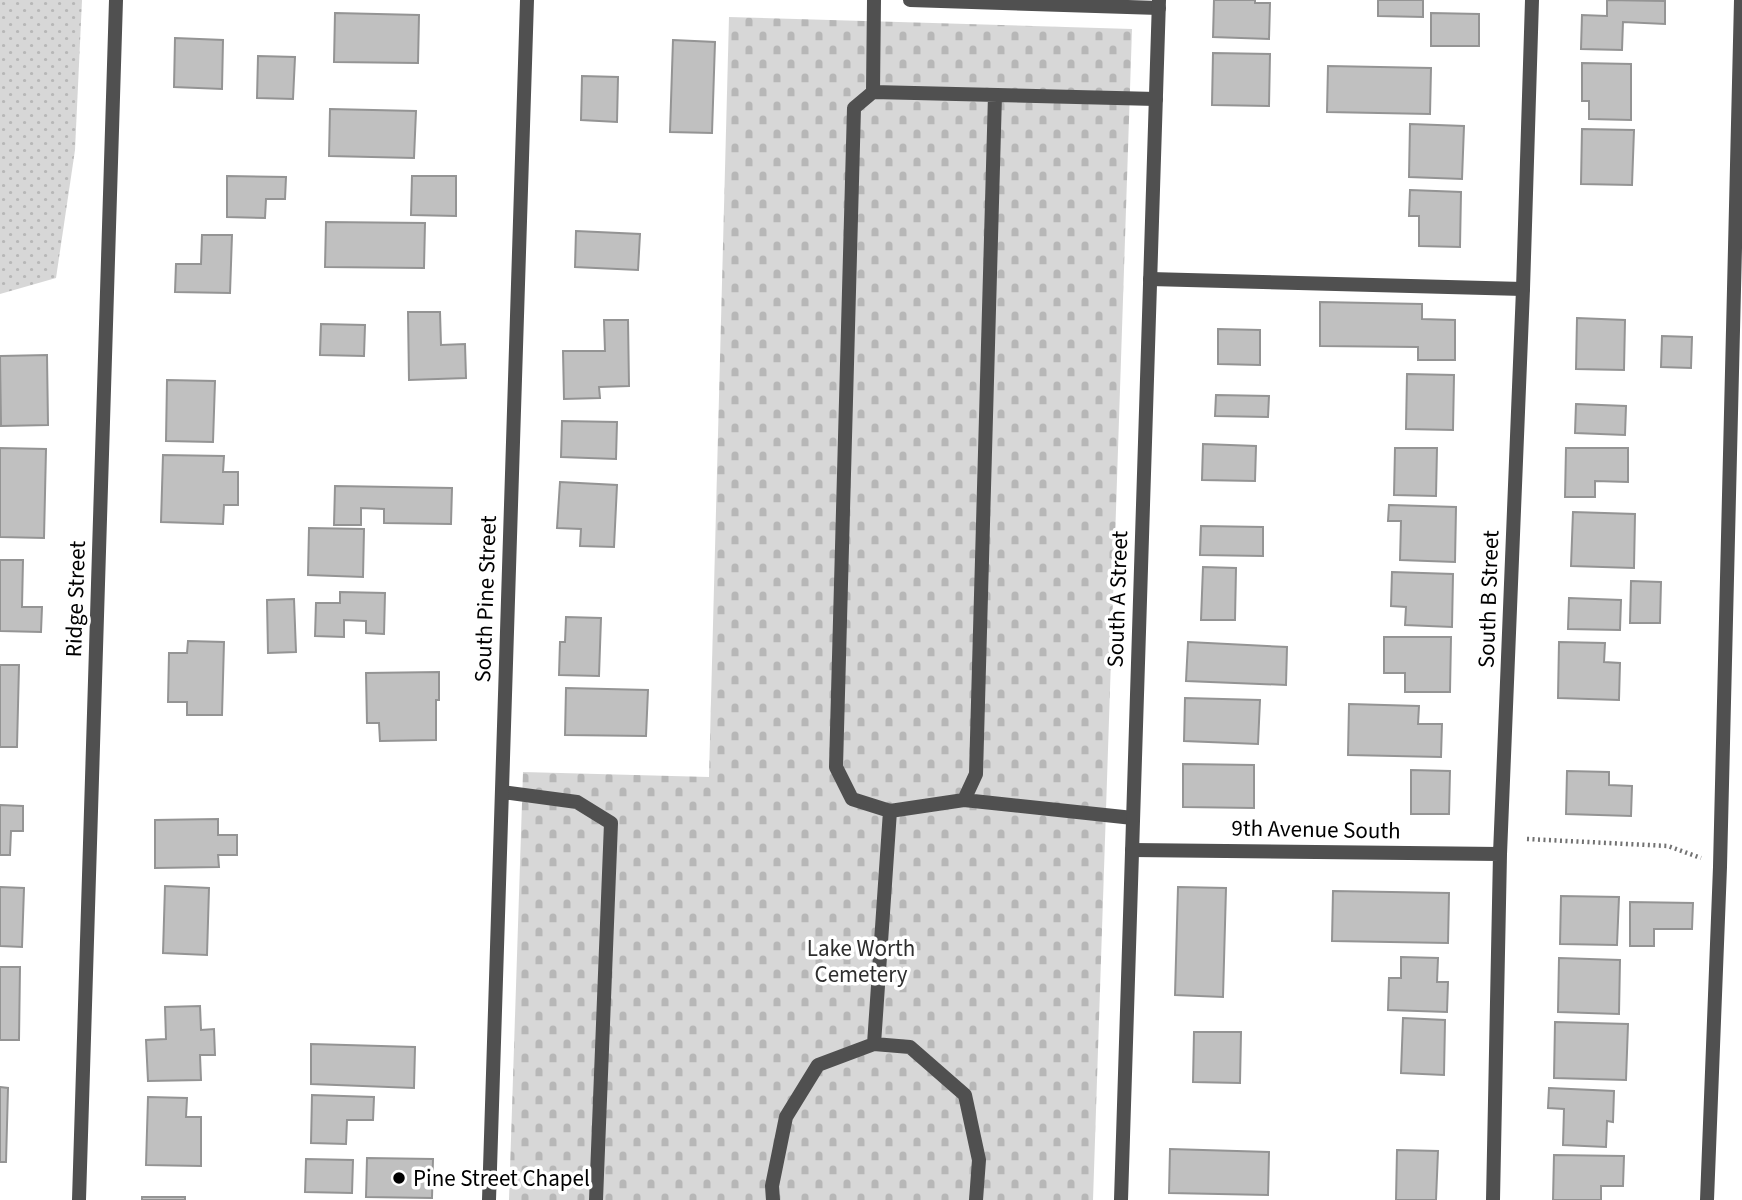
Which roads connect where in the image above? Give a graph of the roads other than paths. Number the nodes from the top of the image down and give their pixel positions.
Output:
1 (116, 0) edge
2 (527, 0) edge
3 (874, 0) edge
4 (910, 0) edge
5 (1532, 0) edge
6 (1741, 0) edge
7 (1159, 4) edge
8 (873, 92) junction
9 (995, 95) junction
10 (1156, 99) junction
11 (1150, 279) junction
12 (1523, 289) junction
13 (502, 792) junction
14 (964, 800) junction
15 (890, 811) junction
16 (1133, 818) junction
17 (1132, 850) junction
18 (1500, 854) junction
19 (874, 1044) junction
20 (79, 1200) edge
21 (489, 1200) edge
22 (596, 1200) edge
23 (773, 1200) edge
24 (976, 1200) edge
25 (1121, 1200) edge
26 (1493, 1200) edge
27 (1707, 1200) edge

1 - 20 street, Ridge Street
2 - 13 street, South Pine Street
3 - 8 street
4 - 7 street
5 - 12 street, South B Street
6 - 27 street
7 - 10 street, South A Street
8 - 9 street
8 - 15 street
9 - 10 street
9 - 14 street
10 - 11 street, South A Street
11 - 12 street
11 - 16 street, South A Street
12 - 18 street, South B Street
13 - 21 street, South Pine Street
13 - 22 street
14 - 15 street
14 - 16 street
15 - 19 street
16 - 17 street, South A Street
17 - 18 street, 9th Avenue South
17 - 25 street, South A Street
18 - 26 street, South B Street
19 - 23 street
19 - 24 street

